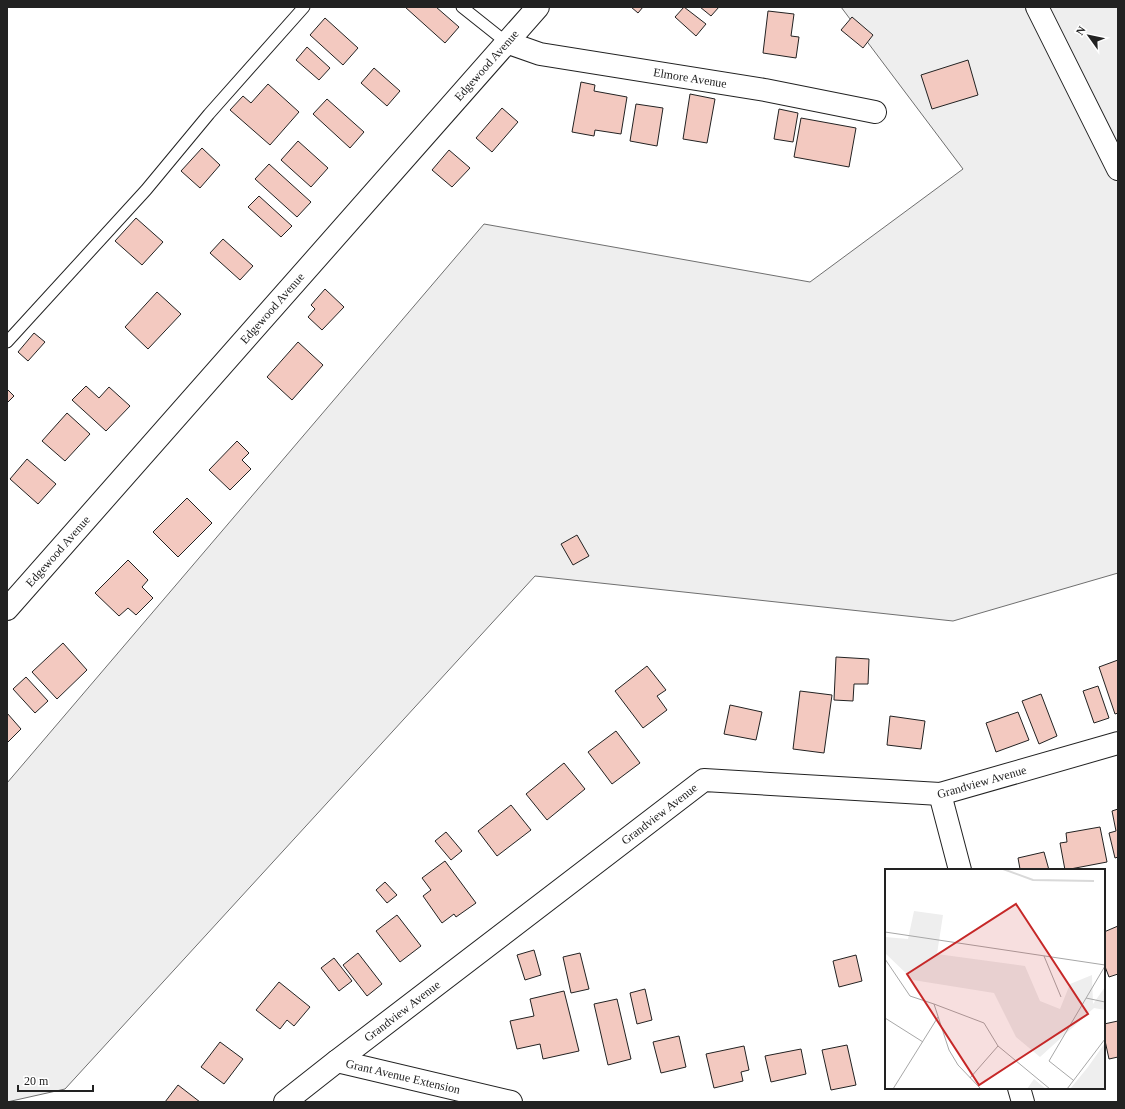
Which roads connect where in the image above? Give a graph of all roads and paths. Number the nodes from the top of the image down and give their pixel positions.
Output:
1 (304, 7) edge
2 (462, 7) edge
3 (538, 7) edge
4 (1037, 7) edge
5 (506, 42) junction
6 (874, 112) dead end
7 (1118, 169) edge
8 (7, 342) edge
9 (7, 609) edge
10 (1118, 743) edge
11 (940, 794) junction
12 (960, 869) edge
13 (338, 1061) junction
14 (1019, 1089) edge
15 (451, 1094) edge
16 (285, 1102) edge
17 (511, 1102) edge
18 (1023, 1102) edge

1 - 8 lane
2 - 5 lane
3 - 5 street, Edgewood Avenue
4 - 7 street
5 - 6 street, Elmore Avenue
5 - 9 street, Edgewood Avenue
10 - 11 street, Grandview Avenue
11 - 12 street
11 - 13 street, Grandview Avenue
13 - 15 street, Grant Avenue Extension
13 - 16 street, Grant Avenue Extension
14 - 18 street
15 - 17 street, Grant Avenue Extension

